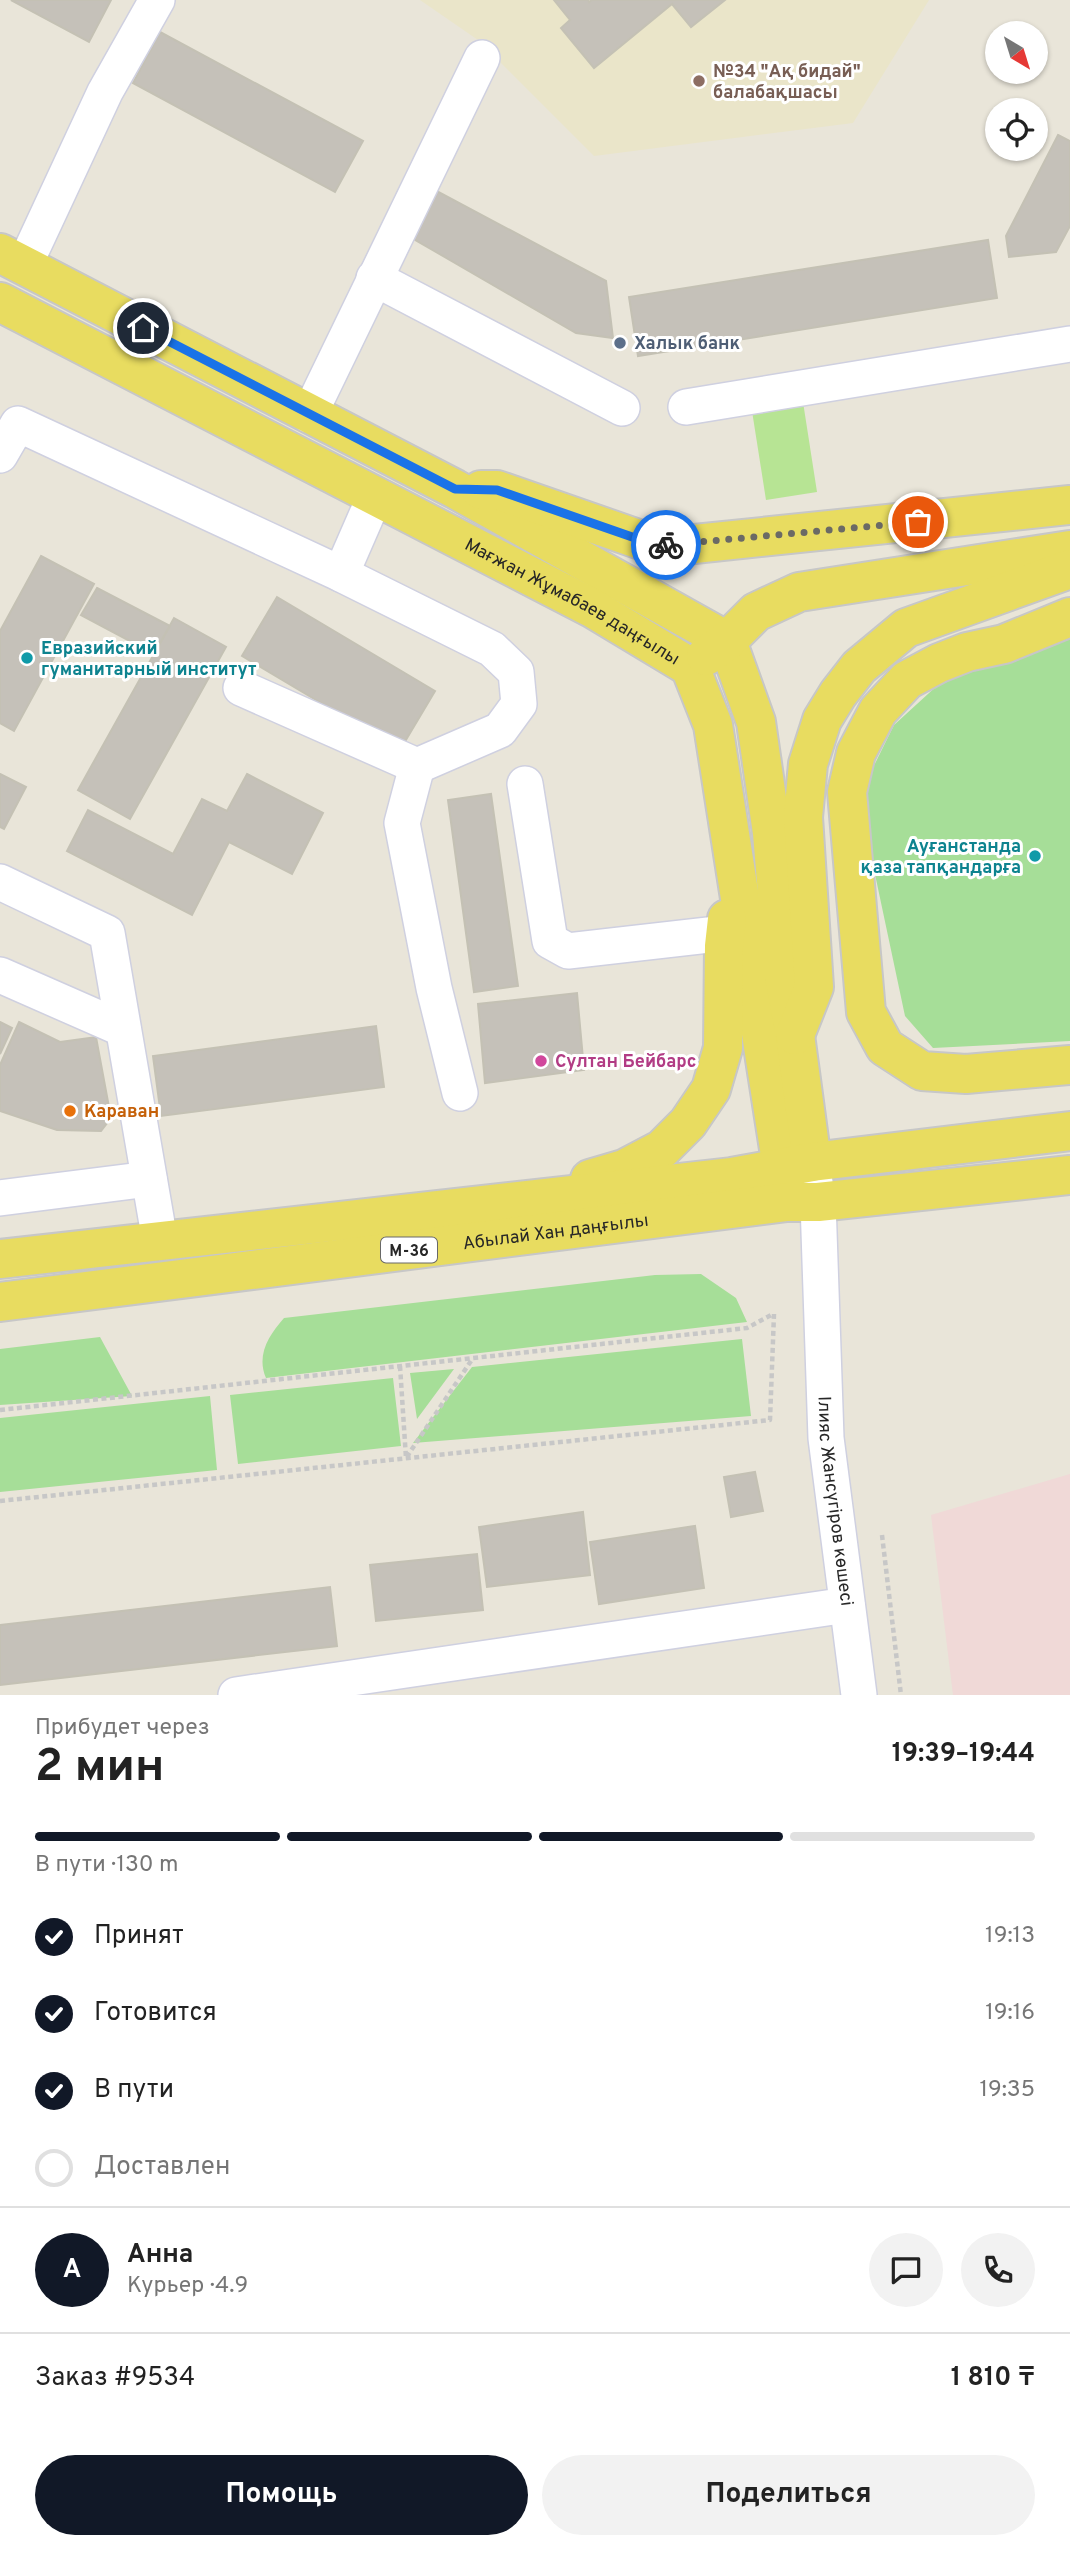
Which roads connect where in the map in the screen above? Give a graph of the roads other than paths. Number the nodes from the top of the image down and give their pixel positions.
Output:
1 (157, 0) edge
2 (482, 58) dead end
3 (12, 259) edge
4 (373, 278) junction
5 (0, 302) edge
6 (1070, 344) edge
7 (686, 407) dead end
8 (622, 408) dead end
9 (309, 415) junction
10 (0, 455) edge
11 (455, 489) junction
12 (375, 496) junction
13 (1070, 505) edge
14 (1070, 533) edge
15 (1070, 550) edge
16 (1029, 555) junction
17 (1070, 569) edge
18 (341, 574) junction
19 (1070, 617) edge
20 (727, 641) junction
21 (690, 667) junction
22 (241, 688) dead end
23 (417, 766) junction
24 (525, 784) dead end
25 (734, 861) junction
26 (0, 882) edge
27 (726, 933) junction
28 (0, 975) edge
29 (123, 1029) junction
30 (795, 1035) junction
31 (1070, 1066) edge
32 (460, 1093) dead end
33 (1070, 1131) edge
34 (1070, 1175) edge
35 (149, 1179) junction
36 (800, 1183) junction
37 (0, 1198) edge
38 (457, 1209) junction
39 (160, 1241) junction
40 (0, 1259) edge
41 (0, 1302) edge
42 (848, 1605) junction
43 (236, 1695) edge
44 (859, 1695) edge

1 - 3 street
2 - 4 street
3 - 9 main road
4 - 8 street
4 - 9 street
5 - 12 main road, Мағжан Жұмабаев даңғылы
6 - 7 street
9 - 11 main road
10 - 18 street
11 - 13 main road
11 - 20 main road
12 - 18 street
12 - 21 main road, Мағжан Жұмабаев даңғылы
14 - 16 main road
15 - 16 main road
16 - 20 main road
17 - 30 main road
18 - 23 street
19 - 31 main road
20 - 21 main road
20 - 30 main road
21 - 25 main road, Мағжан Жұмабаев даңғылы
22 - 23 street
23 - 32 street
24 - 27 street
25 - 27 main road
25 - 36 main road, Мағжан Жұмабаев даңғылы
26 - 29 street
27 - 38 main road
28 - 29 street
29 - 35 street
30 - 36 main road
33 - 36 main road, Абылай Хан даңғылы / M-36
34 - 36 main road, Абылай Хан даңғылы / M-36
35 - 37 street
35 - 39 street
36 - 38 main road, Абылай Хан даңғылы / M-36
36 - 41 main road, Абылай Хан даңғылы / M-36
36 - 42 street, Ілияс Жансүгіров көшесі
38 - 39 main road, Абылай Хан даңғылы / M-36
39 - 40 main road, Абылай Хан даңғылы / M-36
42 - 43 street
42 - 44 street, Ілияс Жансүгіров көшесі

